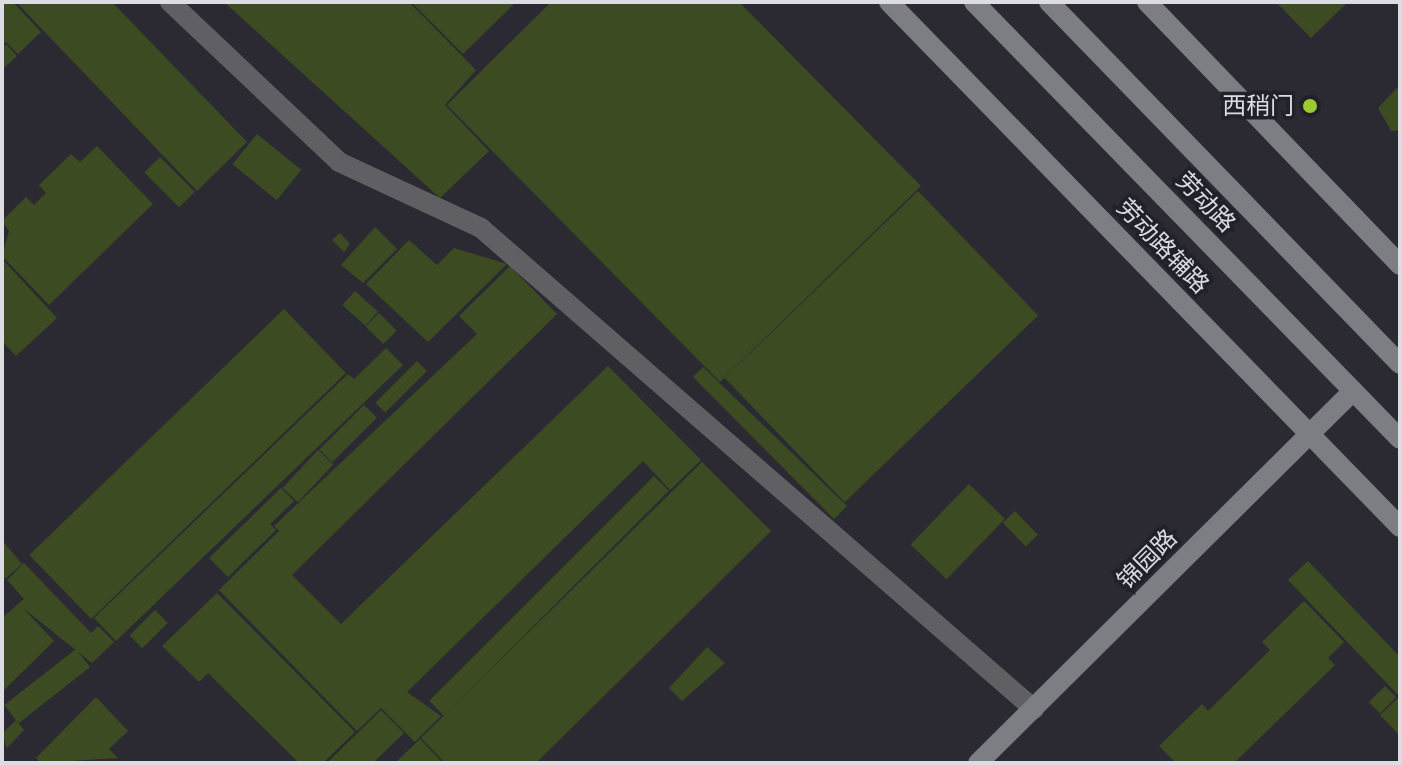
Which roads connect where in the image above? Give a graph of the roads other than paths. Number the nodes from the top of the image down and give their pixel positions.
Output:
1 (170, 2) edge
2 (889, 2) edge
3 (974, 2) edge
4 (1049, 2) edge
5 (1147, 2) edge
6 (1400, 265) edge
7 (1399, 361) edge
8 (1353, 391) junction
9 (1309, 434) junction
10 (1400, 439) edge
11 (1400, 527) edge
12 (1034, 709) junction
13 (978, 763) edge

1 - 12 street
2 - 9 street, 劳动路辅路
3 - 8 street, 劳动路
4 - 7 street, 劳动路
5 - 6 street
8 - 9 street, 锦园路
8 - 10 street, 劳动路
9 - 11 street, 劳动路辅路
9 - 12 street, 锦园路
12 - 13 street, 锦园路

